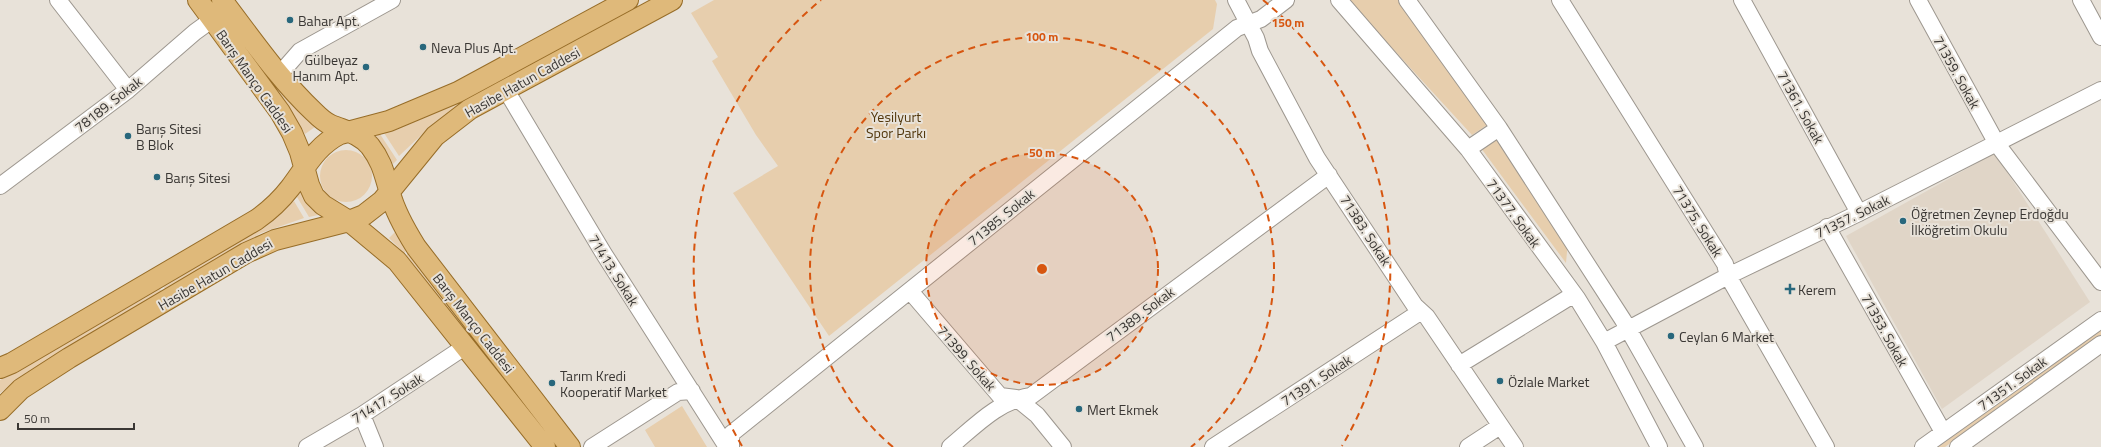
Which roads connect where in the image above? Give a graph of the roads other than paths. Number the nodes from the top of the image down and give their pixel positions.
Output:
1 (58, 0) edge
2 (198, 0) edge
3 (222, 0) edge
4 (392, 0) edge
5 (628, 0) edge
6 (672, 0) edge
7 (1236, 0) edge
8 (1286, 0) edge
9 (1339, 0) edge
10 (1407, 0) edge
11 (1560, 0) edge
12 (1742, 0) edge
13 (1918, 0) edge
14 (2081, 0) edge
15 (213, 19) junction
16 (1249, 24) junction
17 (2101, 37) edge
18 (280, 75) junction
19 (128, 90) junction
20 (506, 90) junction
21 (2101, 90) edge
22 (1499, 128) junction
23 (350, 131) junction
24 (1997, 144) junction
25 (1468, 149) junction
26 (304, 167) junction
27 (1329, 175) junction
28 (0, 186) edge
29 (390, 193) junction
30 (1859, 214) junction
31 (349, 221) junction
32 (1827, 227) junction
33 (1728, 276) junction
34 (2101, 282) edge
35 (910, 291) junction
36 (1577, 298) junction
37 (1420, 312) junction
38 (2101, 320) edge
39 (1628, 328) junction
40 (1604, 342) junction
41 (2101, 344) edge
42 (466, 346) junction
43 (1460, 365) junction
44 (0, 368) edge
45 (692, 391) junction
46 (1016, 398) junction
47 (0, 410) edge
48 (362, 416) junction
49 (1500, 426) junction
50 (1943, 432) junction
51 (307, 447) edge
52 (375, 447) edge
53 (545, 447) edge
54 (570, 447) edge
55 (592, 447) edge
56 (727, 447) edge
57 (731, 447) edge
58 (950, 447) edge
59 (1062, 447) edge
60 (1212, 447) edge
61 (1468, 447) edge
62 (1515, 447) edge
63 (1659, 447) edge
64 (1696, 447) edge
65 (1826, 447) edge
66 (1923, 447) edge
67 (1958, 447) edge

1 - 19 street
2 - 15 main road, Barış Manço Caddesi
3 - 18 main road, Barış Manço Caddesi
4 - 18 street
5 - 23 main road, Hasibe Hatun Caddesi
6 - 20 main road, Hasibe Hatun Caddesi
7 - 16 street, 71383. Sokak
8 - 16 street, 71385. Sokak
9 - 25 street, 71377. Sokak
10 - 22 street
11 - 33 street, 71375. Sokak
12 - 30 street, 71361. Sokak
13 - 24 street, 71359. Sokak
14 - 17 street
15 - 19 street, 78189. Sokak
15 - 26 main road, Barış Manço Caddesi
16 - 27 street, 71383. Sokak
16 - 35 street, 71385. Sokak
18 - 23 main road, Barış Manço Caddesi
19 - 28 street, 78189. Sokak
20 - 29 main road, Hasibe Hatun Caddesi
20 - 45 street, 71413. Sokak
21 - 24 street, 71357. Sokak
22 - 25 street
22 - 39 street
23 - 26 main road, Hasibe Hatun Caddesi
23 - 29 main road
24 - 30 street, 71357. Sokak
24 - 34 street, 71359. Sokak
25 - 36 street, 71377. Sokak
26 - 31 main road
26 - 44 main road, Hasibe Hatun Caddesi
27 - 37 street, 71383. Sokak
27 - 46 street, 71389. Sokak
29 - 31 main road, Hasibe Hatun Caddesi
29 - 54 main road, Barış Manço Caddesi
30 - 32 street, 71357. Sokak
31 - 42 main road, Barış Manço Caddesi
31 - 47 main road, Hasibe Hatun Caddesi
32 - 33 street, 71357. Sokak
32 - 50 street, 71353. Sokak
33 - 39 street, 71357. Sokak
33 - 65 street, 71375. Sokak
35 - 46 street, 71399. Sokak
35 - 57 street, 71385. Sokak
36 - 40 street, 71377. Sokak
36 - 43 street
37 - 43 street, 71383. Sokak
37 - 60 street, 71391. Sokak
38 - 50 street, 71351. Sokak
39 - 40 street, 71357. Sokak
39 - 64 street
40 - 63 street, 71377. Sokak
41 - 67 street, 71351. Sokak
42 - 48 street, 71417. Sokak
42 - 53 main road, Barış Manço Caddesi
43 - 49 street, 71383. Sokak
45 - 55 street
45 - 56 street, 71413. Sokak
46 - 58 street, 71389. Sokak
46 - 59 street, 71399. Sokak
48 - 51 street, 71417. Sokak
48 - 52 street
49 - 61 street
49 - 62 street, 71383. Sokak
50 - 66 street, 71351. Sokak

